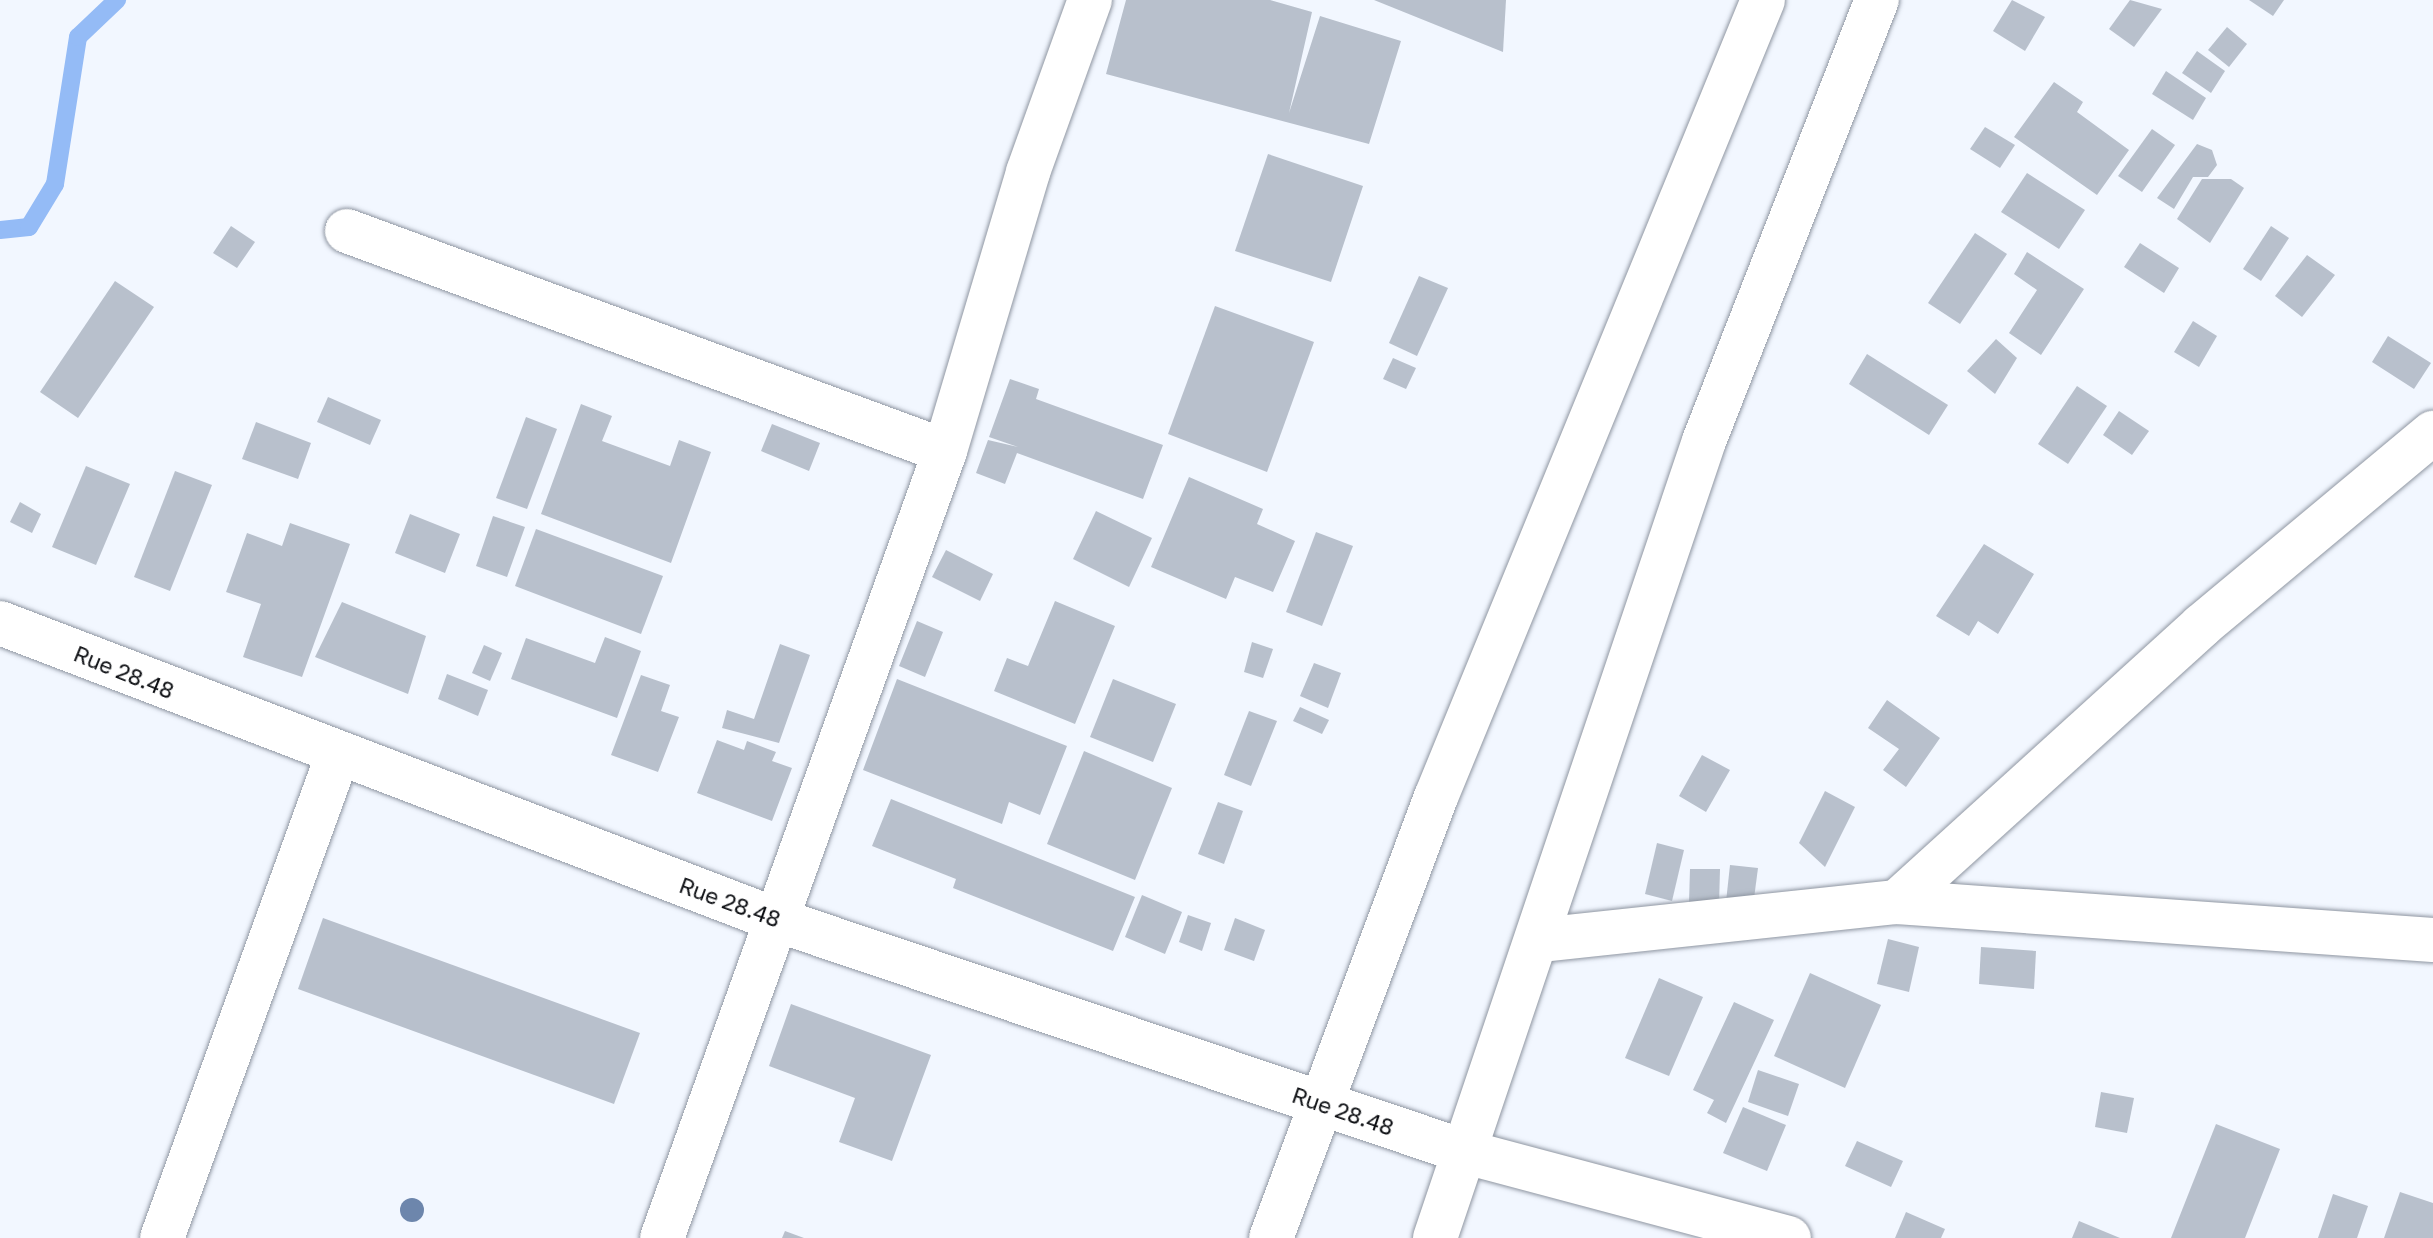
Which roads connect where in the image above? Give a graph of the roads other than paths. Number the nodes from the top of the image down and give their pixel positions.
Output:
1 (1090, 0) edge
2 (1877, 0) edge
3 (1758, 3) edge
4 (347, 231) dead end
5 (2433, 433) edge
6 (945, 451) junction
7 (0, 623) edge
8 (337, 757) junction
9 (1897, 902) junction
10 (777, 920) junction
11 (1540, 940) junction
12 (2433, 940) edge
13 (1321, 1103) junction
14 (1469, 1153) junction
15 (162, 1238) edge
16 (662, 1238) edge
17 (1271, 1238) edge
18 (1435, 1238) edge
19 (1789, 1238) edge

1 - 6 street
2 - 11 street
3 - 13 street
4 - 6 street
5 - 9 street
6 - 10 street
7 - 8 street, Rue 28.48
8 - 10 street, Rue 28.48
8 - 15 street
9 - 11 street
9 - 12 street
10 - 13 street, Rue 28.48
10 - 16 street
11 - 14 street
13 - 14 street, Rue 28.48
13 - 17 street
14 - 18 street
14 - 19 street, Rue 28.48

